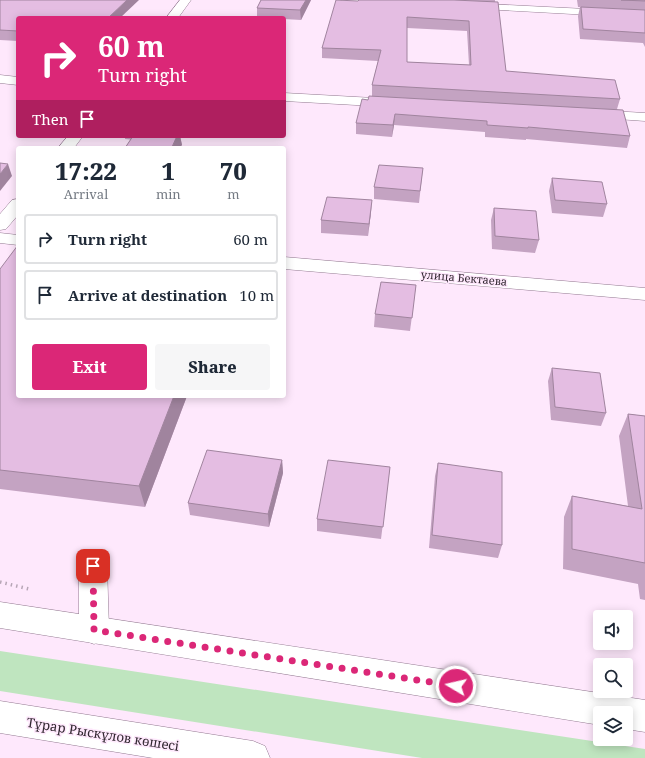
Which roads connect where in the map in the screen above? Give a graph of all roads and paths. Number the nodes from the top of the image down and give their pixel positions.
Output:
1 (186, 0) edge
2 (346, 0) edge
3 (402, 3) edge
4 (456, 6) edge
5 (645, 15) edge
6 (174, 16) edge
7 (0, 79) edge
8 (16, 81) edge
9 (286, 97) edge
10 (402, 104) edge
11 (582, 113) edge
12 (645, 117) edge
13 (74, 138) edge
14 (68, 146) edge
15 (16, 206) edge
16 (0, 225) edge
17 (0, 238) edge
18 (16, 240) edge
19 (286, 263) edge
20 (645, 294) edge
21 (93, 566) dead end
22 (0, 615) edge
23 (94, 630) junction
24 (645, 716) edge
25 (0, 717) edge
26 (253, 758) edge

1 - 6 street
2 - 3 street
4 - 5 street
7 - 8 street
9 - 10 street
11 - 12 street
13 - 14 street
15 - 16 street
17 - 18 street
19 - 20 street, улица Бектаева
21 - 23 street
22 - 23 street
23 - 24 street
25 - 26 street, Тұрар Рыскұлов көшесі

